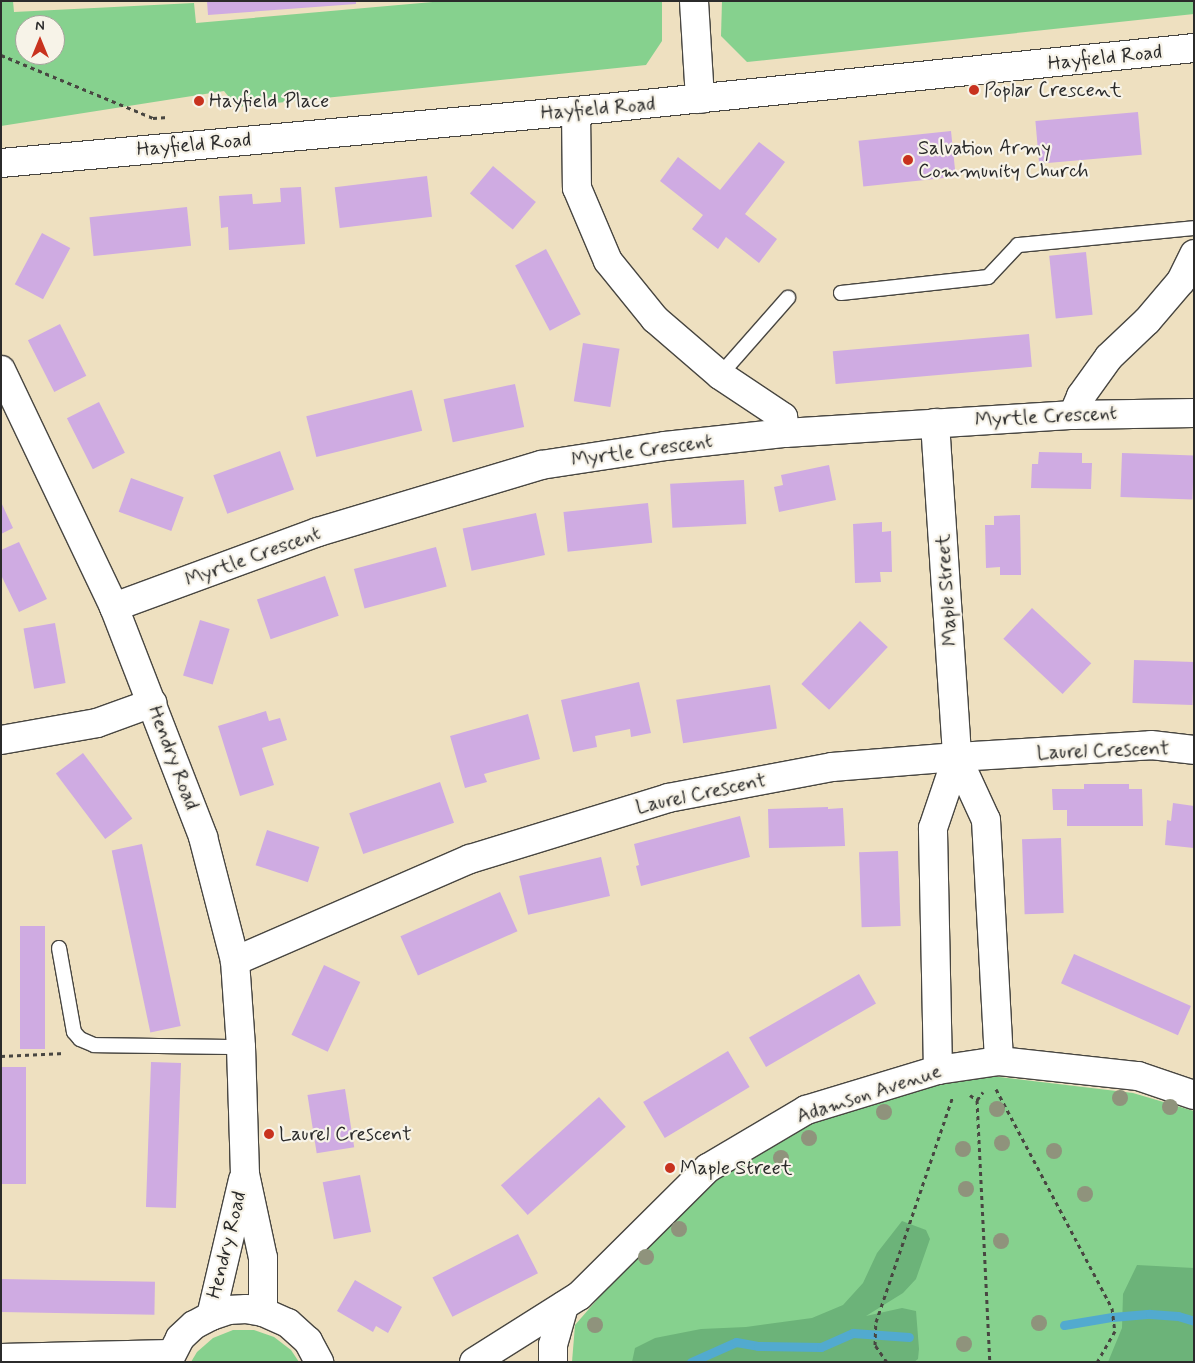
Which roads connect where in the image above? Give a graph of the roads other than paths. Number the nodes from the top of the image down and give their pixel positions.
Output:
1 (694, 1) edge
2 (1194, 48) edge
3 (700, 100) junction
4 (576, 111) junction
5 (1, 163) edge
6 (1194, 228) edge
7 (1194, 254) edge
8 (841, 293) dead end
9 (788, 298) dead end
10 (1, 370) edge
11 (720, 375) junction
12 (1194, 413) edge
13 (1073, 415) junction
14 (935, 422) junction
15 (786, 433) junction
16 (114, 607) junction
17 (152, 704) junction
18 (1, 740) edge
19 (1194, 750) edge
20 (957, 757) junction
21 (59, 948) dead end
22 (235, 961) junction
23 (241, 1047) junction
24 (938, 1070) junction
25 (995, 1071) junction
26 (1194, 1095) edge
27 (245, 1174) junction
28 (564, 1306) junction
29 (263, 1312) junction
30 (211, 1316) junction
31 (1, 1358) edge
32 (169, 1358) edge
33 (318, 1362) edge
34 (474, 1362) edge
35 (554, 1362) edge

1 - 3 street
2 - 3 street, Hayfield Road
3 - 4 street, Hayfield Road
4 - 5 street, Hayfield Road
4 - 11 street
6 - 8 lane
7 - 13 street
9 - 11 lane
10 - 16 street, Hendry Road
11 - 15 street
12 - 13 street, Myrtle Crescent
13 - 14 street, Myrtle Crescent
14 - 15 street, Myrtle Crescent
14 - 20 street, Maple Street
15 - 16 street, Myrtle Crescent
16 - 17 street, Hendry Road
17 - 18 street
17 - 22 street, Hendry Road
19 - 20 street, Laurel Crescent
20 - 22 street, Laurel Crescent
20 - 24 street, Maple Street
20 - 25 street, Maple Street
21 - 23 lane
22 - 23 street, Hendry Road
23 - 27 street, Hendry Road
24 - 25 street, Adamson Avenue
24 - 28 street, Adamson Avenue
25 - 26 street, Adamson Avenue
27 - 29 street, Hendry Road
27 - 30 street, Hendry Road
28 - 34 street, Adamson Avenue
28 - 35 street
29 - 30 street
29 - 33 street
30 - 32 street
31 - 32 street

